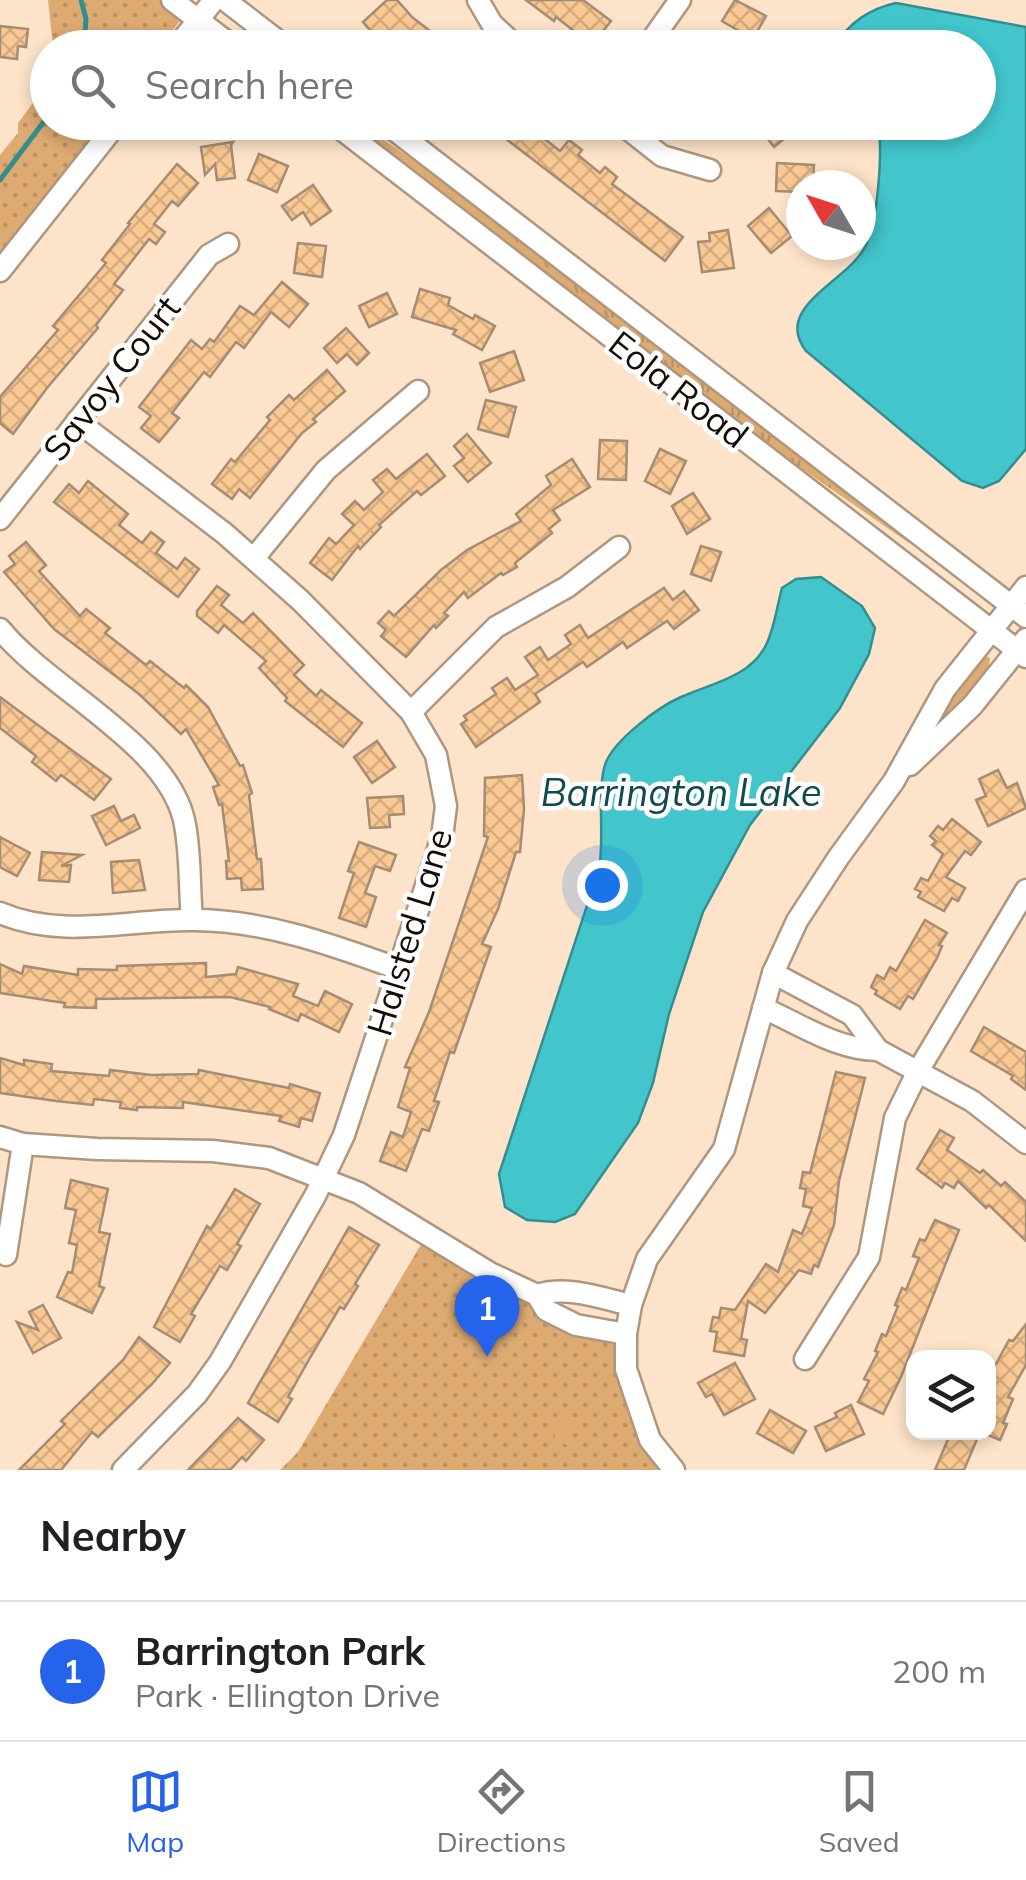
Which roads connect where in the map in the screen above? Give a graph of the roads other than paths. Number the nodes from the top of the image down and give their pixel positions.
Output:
1 (172, 0) edge
2 (478, 0) edge
3 (680, 0) edge
4 (212, 7) edge
5 (192, 30) edge
6 (224, 30) edge
7 (254, 30) edge
8 (498, 30) edge
9 (659, 30) edge
10 (104, 140) edge
11 (355, 140) edge
12 (407, 140) edge
13 (642, 140) edge
14 (710, 170) dead end
15 (228, 244) dead end
16 (0, 271) edge
17 (418, 391) dead end
18 (77, 421) junction
19 (0, 518) edge
20 (618, 547) dead end
21 (254, 558) junction
22 (1026, 587) edge
23 (1019, 611) edge
24 (0, 629) edge
25 (991, 630) junction
26 (1023, 649) edge
27 (412, 712) junction
28 (894, 780) junction
29 (1026, 890) edge
30 (0, 914) edge
31 (192, 920) junction
32 (399, 968) junction
33 (773, 973) junction
34 (763, 1008) junction
35 (878, 1050) junction
36 (918, 1071) junction
37 (0, 1137) edge
38 (23, 1144) junction
39 (1026, 1144) edge
40 (325, 1178) junction
41 (6, 1255) dead end
42 (536, 1295) junction
43 (631, 1305) junction
44 (626, 1334) junction
45 (805, 1359) dead end
46 (123, 1470) edge
47 (674, 1470) edge

1 - 4 street
2 - 8 street
3 - 9 street
4 - 5 street
4 - 6 street
4 - 7 street
10 - 16 street
11 - 25 street, Eola Road
12 - 23 street, Eola Road
13 - 14 street
15 - 18 street, Savoy Court
17 - 21 street
18 - 19 street, Savoy Court
18 - 21 street, Halsted Lane
20 - 27 street
21 - 27 street, Halsted Lane
22 - 23 street
23 - 25 street
24 - 31 street
25 - 26 street, Eola Road
25 - 28 street
26 - 28 street
27 - 32 street, Halsted Lane
28 - 33 street
29 - 36 street
30 - 31 street
31 - 32 street
32 - 40 street, Halsted Lane
33 - 34 street
33 - 35 street
34 - 35 street
34 - 43 street
35 - 36 street
36 - 39 street
36 - 45 street
37 - 38 street
38 - 40 street
38 - 41 street
40 - 42 street
40 - 46 street, Halsted Lane
42 - 43 street
42 - 44 street
43 - 44 street
44 - 47 street

